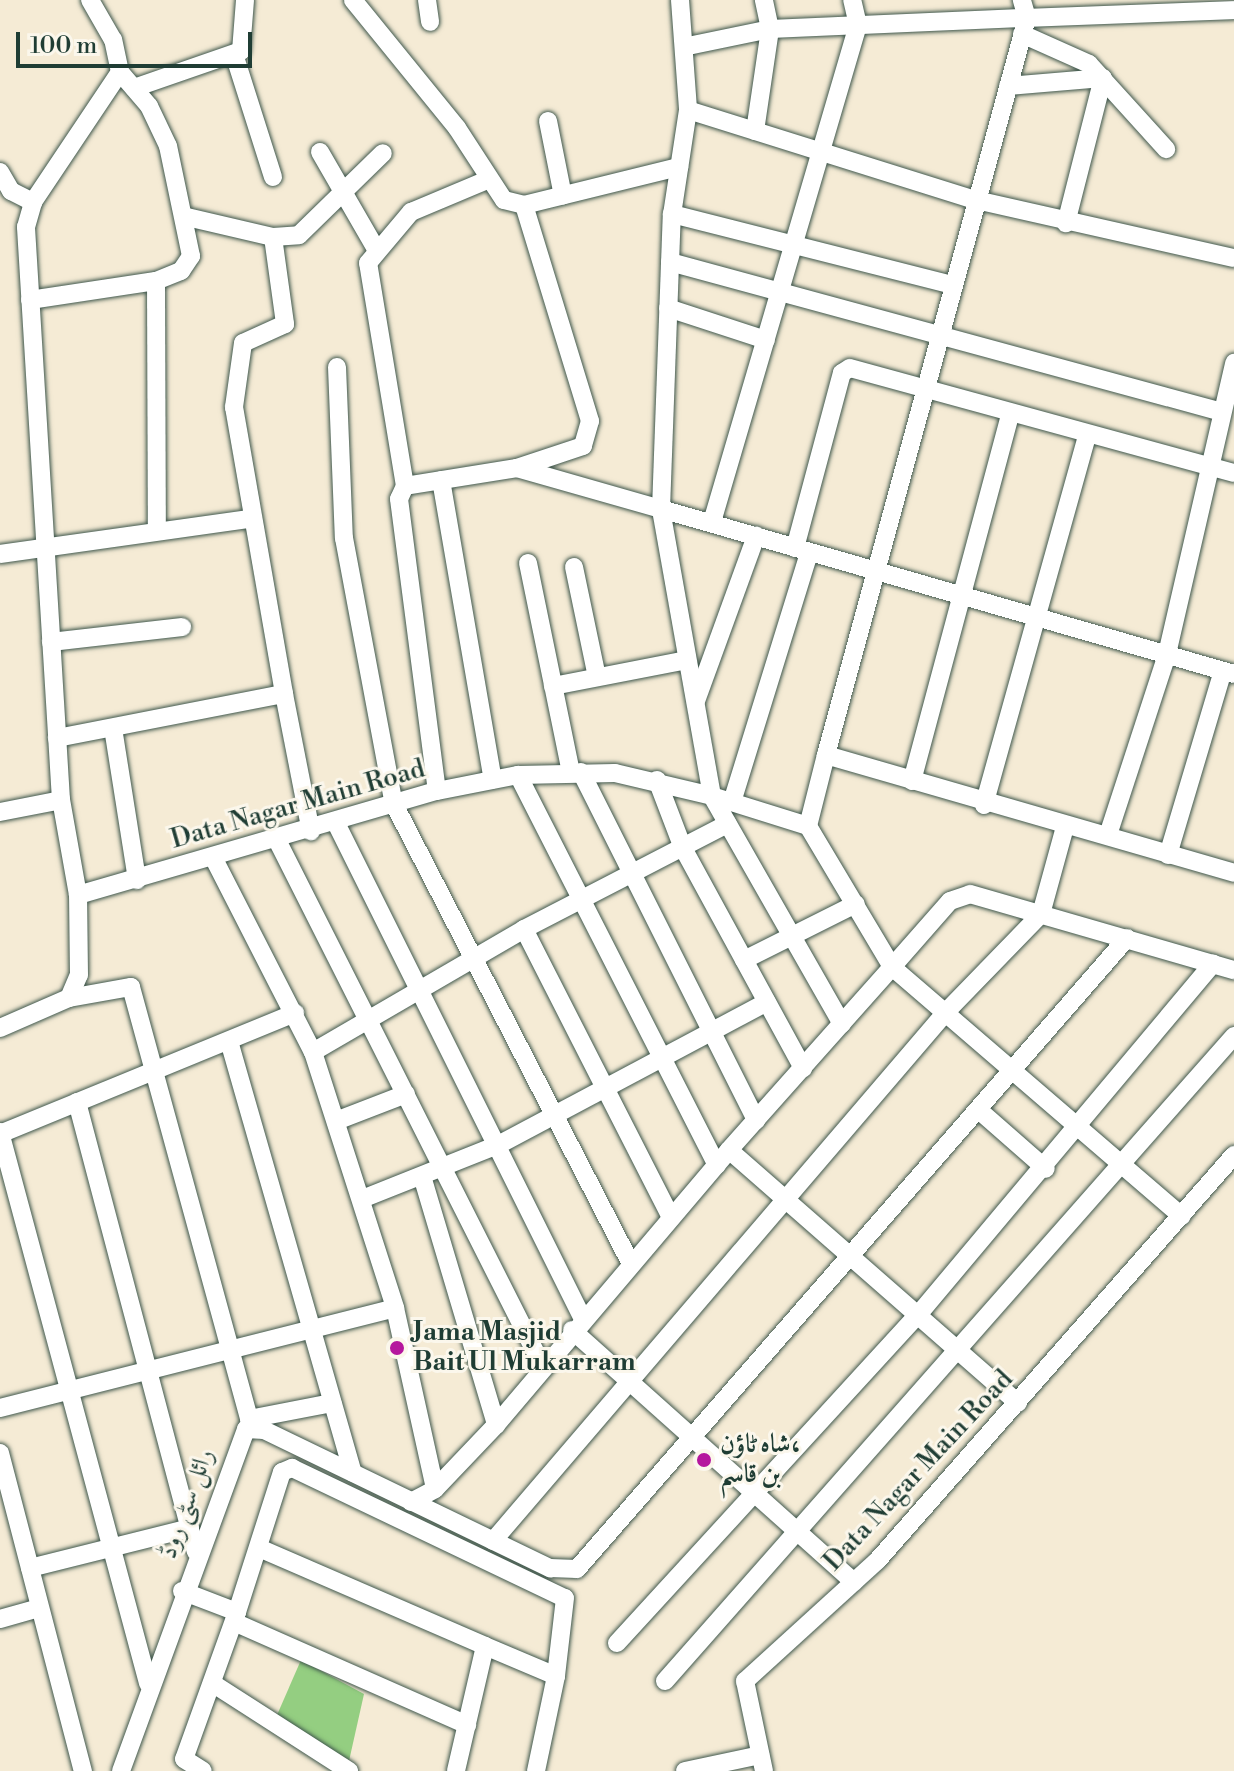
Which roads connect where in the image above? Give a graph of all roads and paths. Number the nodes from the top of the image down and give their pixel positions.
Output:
1 (90, 0) edge
2 (245, 0) edge
3 (353, 0) edge
4 (427, 0) edge
5 (680, 0) edge
6 (764, 0) edge
7 (852, 0) edge
8 (1234, 10) edge
9 (1024, 17) edge
10 (430, 22) dead end
11 (858, 25) junction
12 (770, 29) junction
13 (688, 46) junction
14 (234, 54) junction
15 (120, 72) junction
16 (1103, 78) junction
17 (1008, 86) junction
18 (134, 88) junction
19 (688, 110) junction
20 (548, 121) dead end
21 (755, 131) junction
22 (1166, 149) dead end
23 (821, 151) junction
24 (320, 152) dead end
25 (383, 153) dead end
26 (679, 167) junction
27 (0, 172) edge
28 (273, 177) dead end
29 (487, 180) junction
30 (6, 192) edge
31 (345, 193) junction
32 (563, 196) junction
33 (976, 200) junction
34 (33, 202) junction
35 (524, 205) junction
36 (672, 214) junction
37 (187, 217) junction
38 (1066, 223) junction
39 (273, 237) junction
40 (794, 245) junction
41 (376, 249) junction
42 (1234, 258) edge
43 (670, 262) junction
44 (156, 281) junction
45 (952, 285) junction
46 (781, 289) junction
47 (30, 300) junction
48 (668, 308) junction
49 (938, 334) junction
50 (766, 340) junction
51 (1234, 363) edge
52 (337, 367) dead end
53 (923, 385) junction
54 (1222, 412) junction
55 (1010, 414) junction
56 (1087, 435) junction
57 (517, 468) junction
58 (1210, 469) junction
59 (1234, 473) edge
60 (441, 480) junction
61 (405, 486) junction
62 (661, 509) junction
63 (248, 519) junction
64 (712, 522) junction
65 (157, 531) junction
66 (756, 536) junction
67 (45, 544) junction
68 (802, 551) junction
69 (0, 554) edge
70 (528, 563) dead end
71 (574, 567) dead end
72 (870, 573) junction
73 (961, 595) junction
74 (1035, 617) junction
75 (182, 627) dead end
76 (51, 642) junction
77 (1167, 654) junction
78 (687, 660) junction
79 (1228, 673) edge
80 (597, 677) junction
81 (553, 686) junction
82 (284, 694) junction
83 (695, 704) junction
84 (113, 728) junction
85 (57, 738) junction
86 (826, 755) junction
87 (576, 772) junction
88 (518, 775) junction
89 (493, 780) junction
90 (657, 780) junction
91 (912, 781) junction
92 (437, 791) junction
93 (712, 796) junction
94 (61, 800) junction
95 (732, 802) junction
96 (394, 804) junction
97 (984, 805) junction
98 (0, 812) edge
99 (336, 823) junction
100 (727, 824) junction
101 (808, 826) junction
102 (1065, 827) junction
103 (311, 831) junction
104 (1108, 835) junction
105 (277, 840) junction
106 (683, 848) junction
107 (1168, 855) junction
108 (213, 857) junction
109 (1234, 871) edge
110 (633, 876) junction
111 (137, 880) junction
112 (78, 895) junction
113 (580, 901) junction
114 (856, 904) junction
115 (1041, 914) junction
116 (524, 929) junction
117 (792, 936) junction
118 (1127, 938) junction
119 (469, 959) junction
120 (744, 960) junction
121 (1213, 963) junction
122 (892, 967) junction
123 (1234, 970) edge
124 (419, 987) junction
125 (69, 998) junction
126 (767, 1002) junction
127 (295, 1013) junction
128 (945, 1013) junction
129 (367, 1020) junction
130 (842, 1024) junction
131 (0, 1028) edge
132 (712, 1032) junction
133 (1234, 1036) edge
134 (229, 1041) junction
135 (313, 1052) junction
136 (661, 1058) junction
137 (803, 1068) junction
138 (153, 1072) junction
139 (1016, 1073) junction
140 (607, 1087) junction
141 (406, 1094) junction
142 (77, 1102) junction
143 (981, 1112) junction
144 (553, 1116) junction
145 (756, 1120) junction
146 (336, 1121) junction
147 (1081, 1129) junction
148 (0, 1133) edge
149 (500, 1144) junction
150 (1234, 1155) edge
151 (723, 1158) junction
152 (1123, 1165) junction
153 (446, 1167) junction
154 (1046, 1169) junction
155 (422, 1176) junction
156 (362, 1199) junction
157 (789, 1203) junction
158 (1182, 1216) junction
159 (671, 1218) junction
160 (852, 1258) junction
161 (631, 1264) junction
162 (395, 1308) junction
163 (918, 1315) junction
164 (578, 1324) junction
165 (311, 1329) junction
166 (228, 1350) junction
167 (959, 1351) junction
168 (543, 1367) junction
169 (150, 1370) junction
170 (631, 1388) junction
171 (68, 1391) junction
172 (332, 1403) junction
173 (1018, 1403) junction
174 (0, 1408) edge
175 (250, 1423) junction
176 (496, 1425) junction
177 (694, 1443) junction
178 (0, 1453) edge
179 (353, 1473) junction
180 (435, 1489) junction
181 (754, 1495) junction
182 (411, 1502) junction
183 (190, 1528) junction
184 (796, 1531) junction
185 (493, 1541) junction
186 (111, 1547) junction
187 (259, 1548) junction
188 (196, 1553) junction
189 (30, 1568) junction
190 (854, 1582) junction
191 (182, 1591) junction
192 (39, 1608) junction
193 (236, 1617) junction
194 (0, 1619) edge
195 (617, 1643) dead end
196 (485, 1646) junction
197 (556, 1676) junction
198 (665, 1681) dead end
199 (148, 1683) junction
200 (212, 1683) junction
201 (467, 1725) junction
202 (762, 1763) edge
203 (182, 1765) edge
204 (83, 1771) edge
205 (121, 1771) edge
206 (203, 1771) edge
207 (349, 1771) edge
208 (456, 1771) edge
209 (536, 1771) edge
210 (688, 1771) edge

1 - 15 street
2 - 14 street
3 - 29 street
4 - 10 street
5 - 13 street
6 - 12 street
7 - 11 street
8 - 9 street
9 - 11 street
9 - 16 street
9 - 17 street
11 - 12 street
11 - 23 street
12 - 13 street
12 - 21 street
13 - 19 street
14 - 18 street
14 - 28 street
15 - 18 street
15 - 34 street
16 - 17 street
16 - 22 street
16 - 38 street
17 - 33 street
18 - 37 street
19 - 21 street
19 - 26 street
20 - 32 street
21 - 23 street
23 - 33 street
23 - 40 street
24 - 31 street
25 - 31 street
26 - 32 street
26 - 36 street
27 - 30 street
29 - 35 street
29 - 41 street
30 - 34 street
31 - 39 street
31 - 41 street
32 - 35 street
33 - 38 street
33 - 45 street
34 - 47 street
35 - 57 street
36 - 40 street
36 - 43 street
37 - 39 street
37 - 44 street
38 - 42 street
39 - 63 street
40 - 45 street
40 - 46 street
41 - 61 street
43 - 46 street
43 - 48 street
44 - 47 street
44 - 65 street
45 - 49 street
46 - 49 street
46 - 50 street
47 - 67 street
48 - 50 street
48 - 62 street
49 - 53 street
49 - 54 street
50 - 64 street
51 - 54 street
52 - 96 street
53 - 55 street
53 - 68 street
53 - 72 street
54 - 58 street
55 - 56 street
55 - 73 street
56 - 58 street
56 - 74 street
57 - 60 street
57 - 62 street
58 - 59 street
58 - 77 street
60 - 61 street
60 - 89 street
61 - 92 street
62 - 64 street
62 - 78 street
63 - 65 street
63 - 82 street
64 - 66 street
65 - 67 street
66 - 68 street
66 - 83 street
67 - 69 street
67 - 76 street
68 - 72 street
68 - 95 street
70 - 81 street
71 - 80 street
72 - 73 street
72 - 86 street
73 - 74 street
73 - 91 street
74 - 77 street
74 - 97 street
75 - 76 street
76 - 85 street
77 - 79 street
77 - 104 street
78 - 80 street
78 - 83 street
79 - 107 street
80 - 81 street
81 - 87 street
82 - 84 street
82 - 103 street
83 - 93 street
84 - 85 street
84 - 111 street
85 - 94 street
86 - 91 street
86 - 101 street
87 - 88 street, Data Nagar Main Road
87 - 90 street, Data Nagar Main Road
87 - 110 street
88 - 89 street, Data Nagar Main Road
88 - 113 street
89 - 92 street, Data Nagar Main Road
90 - 93 street, Data Nagar Main Road
90 - 106 street
91 - 97 street
92 - 96 street, Data Nagar Main Road
93 - 95 street, Data Nagar Main Road
93 - 100 street
94 - 98 street
94 - 112 street
95 - 101 street, Data Nagar Main Road
96 - 99 street, Data Nagar Main Road
96 - 119 street
97 - 102 street
99 - 103 street, Data Nagar Main Road
99 - 124 street
100 - 106 street
100 - 117 street
101 - 114 street
102 - 104 street
102 - 115 street
103 - 105 street, Data Nagar Main Road
104 - 107 street
105 - 108 street, Data Nagar Main Road
105 - 129 street
106 - 110 street
106 - 120 street
107 - 109 street
108 - 111 street, Data Nagar Main Road
108 - 127 street
110 - 113 street
110 - 132 street
111 - 112 street, Data Nagar Main Road
112 - 125 street
113 - 116 street
113 - 136 street
114 - 117 street
114 - 122 street
115 - 118 street
115 - 122 street
115 - 128 street
116 - 119 street
116 - 140 street
117 - 120 street
117 - 130 street
118 - 121 street
118 - 139 street
119 - 124 street
119 - 144 street
120 - 126 street
121 - 123 street
121 - 147 street
122 - 128 street
122 - 130 street
124 - 129 street
124 - 149 street
125 - 131 street
125 - 138 street
126 - 132 street
126 - 137 street
127 - 134 street
127 - 135 street
128 - 139 street
128 - 157 street
129 - 135 street
129 - 141 street
130 - 137 street
132 - 136 street
132 - 145 street
133 - 152 street
134 - 138 street
134 - 165 street
135 - 146 street
136 - 140 street
136 - 151 street
137 - 145 street
138 - 142 street
138 - 166 street
139 - 143 street
139 - 147 street
140 - 144 street
140 - 159 street
141 - 146 street
141 - 153 street
142 - 148 street
142 - 169 street
143 - 154 street
143 - 160 street
144 - 149 street
144 - 161 street
145 - 151 street
146 - 156 street
147 - 152 street
147 - 154 street
148 - 171 street
149 - 153 street
149 - 164 street
150 - 158 street, Data Nagar Main Road
151 - 157 street
151 - 159 street
152 - 158 street
152 - 167 street
153 - 155 street
153 - 168 street
154 - 163 street
155 - 156 street
155 - 176 street
156 - 162 street
157 - 160 street
157 - 170 street
158 - 173 street, Data Nagar Main Road
159 - 161 street
160 - 163 street
160 - 177 street
161 - 164 street
162 - 165 street
162 - 180 street
163 - 167 street
163 - 181 street
164 - 168 street
164 - 170 street
165 - 166 street
165 - 172 street
166 - 169 street
166 - 175 street
167 - 173 street
167 - 184 street
168 - 176 street
169 - 171 street
169 - 183 street
170 - 177 street
170 - 185 street
171 - 174 street
171 - 186 street
172 - 175 street
172 - 179 street
173 - 190 street, Data Nagar Main Road
175 - 179 street
175 - 188 street, رائل سٹی روڈ
176 - 180 street
177 - 181 street
177 - 185 street
178 - 189 street
179 - 182 street
180 - 182 street
181 - 184 street
181 - 195 street
182 - 185 street
183 - 186 street
183 - 188 street
184 - 190 street
184 - 198 street
186 - 189 street
186 - 199 street
187 - 193 street
187 - 196 street
187 - 197 street
188 - 191 street, رائل سٹی روڈ
189 - 192 street
190 - 202 street, Data Nagar Main Road
191 - 193 street
191 - 199 street, رائل سٹی روڈ
192 - 194 street
192 - 204 street
193 - 200 street
193 - 201 street
196 - 197 street
196 - 201 street
197 - 209 street
199 - 205 street, رائل سٹی روڈ
200 - 203 street
200 - 207 street
201 - 208 street
202 - 210 street
203 - 206 street

